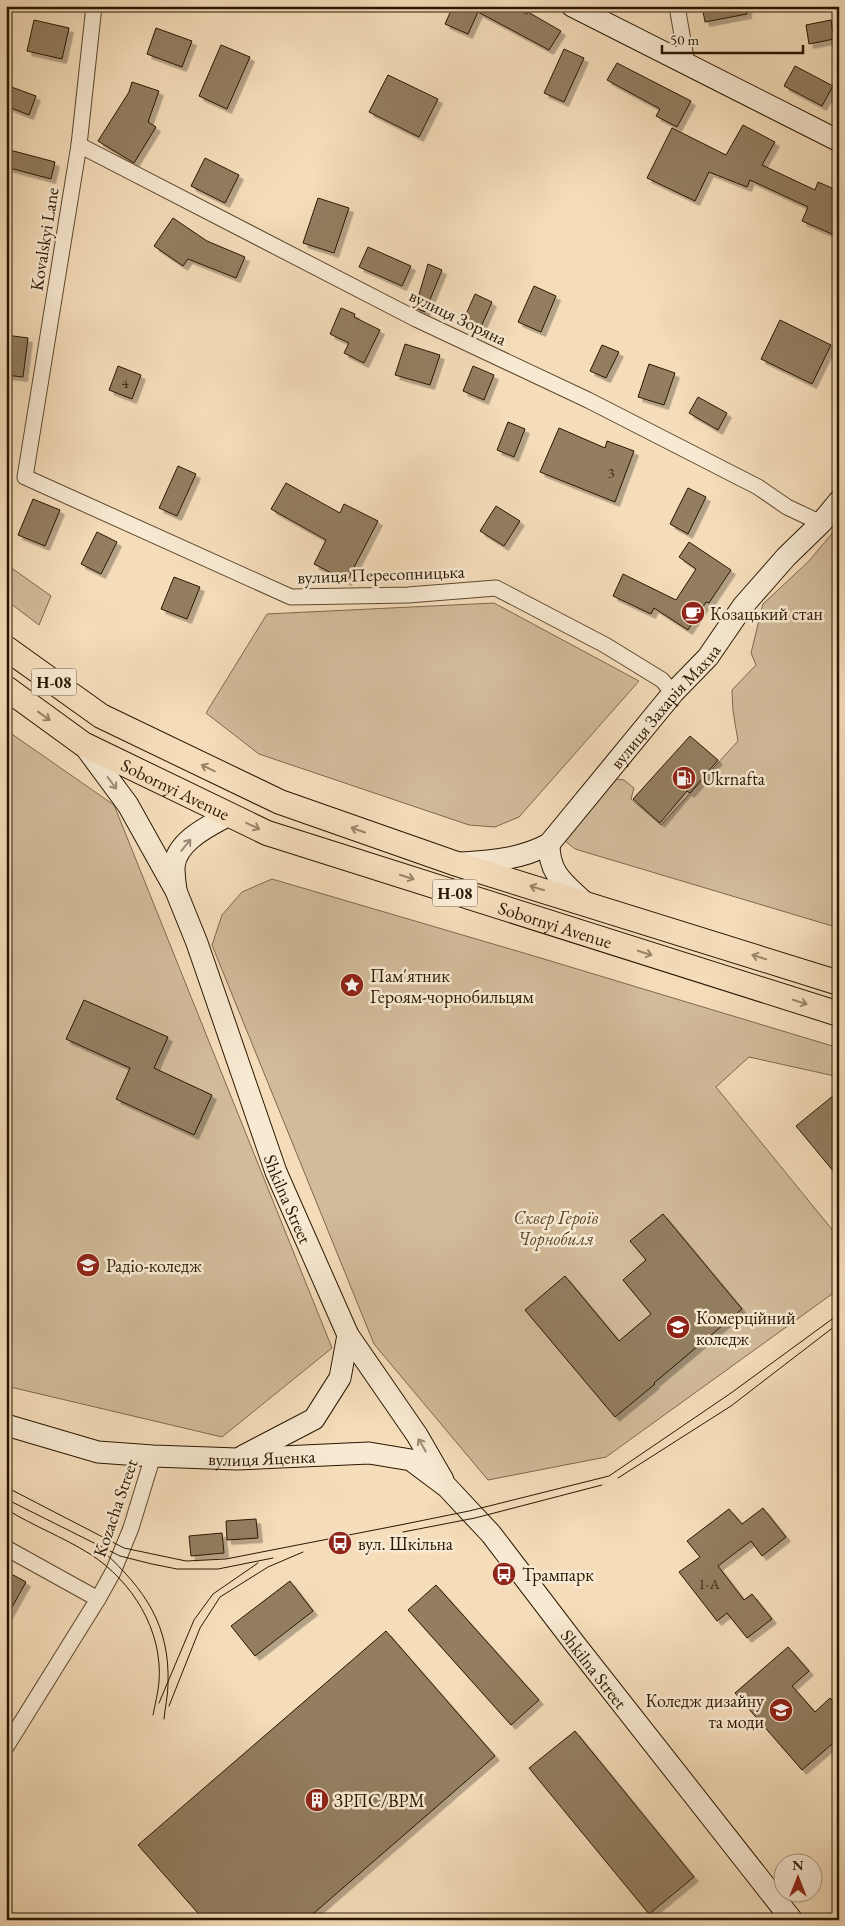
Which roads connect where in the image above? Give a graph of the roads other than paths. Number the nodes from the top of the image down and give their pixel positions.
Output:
1 (94, 6) edge
2 (572, 6) edge
3 (677, 6) edge
4 (687, 64) junction
5 (839, 141) edge
6 (79, 145) junction
7 (25, 477) joint
8 (839, 501) edge
9 (821, 523) junction
10 (6, 648) edge
11 (6, 688) edge
12 (673, 693) junction
13 (82, 744) junction
14 (228, 815) junction
15 (549, 844) junction
16 (454, 863) junction
17 (176, 891) junction
18 (584, 902) junction
19 (839, 983) edge
20 (839, 1014) edge
21 (348, 1335) junction
22 (6, 1425) edge
23 (153, 1456) junction
24 (237, 1459) junction
25 (446, 1487) junction
26 (491, 1534) joint
27 (6, 1548) edge
28 (98, 1599) junction
29 (6, 1746) edge
30 (792, 1920) edge

1 - 6 street, Kovalskyi Lane
2 - 4 street
3 - 4 street
4 - 5 street
6 - 7 street, Kovalskyi Lane
6 - 9 street, вулиця Зоряна
7 - 12 street, вулиця Пересопницька
8 - 9 street, вулиця Захарія Махна
9 - 12 street, вулиця Захарія Махна
16 -> 10 main road, Sobornyi Avenue / Н-08
11 -> 13 main road, Н-08
12 - 15 street, вулиця Захарія Махна
13 - 14 main road, Sobornyi Avenue / Н-08
13 -> 17 street, Shkilna Street
17 -> 14 street, Shkilna Street
14 -> 20 main road, Sobornyi Avenue / Н-08
15 - 16 street
15 - 18 street
18 -> 16 main road, Sobornyi Avenue / Н-08
17 - 21 street, Shkilna Street
19 -> 18 main road, Sobornyi Avenue / Н-08
21 - 24 street
25 -> 21 street, Shkilna Street
22 - 23 street, вулиця Яценка
23 - 24 street, вулиця Яценка
23 - 28 street, Kozacha Street
24 - 25 street, вулиця Яценка
25 - 26 street, вулиця Яценка
26 - 30 street, Shkilna Street
27 - 28 street
28 - 29 street, Kozacha Street

